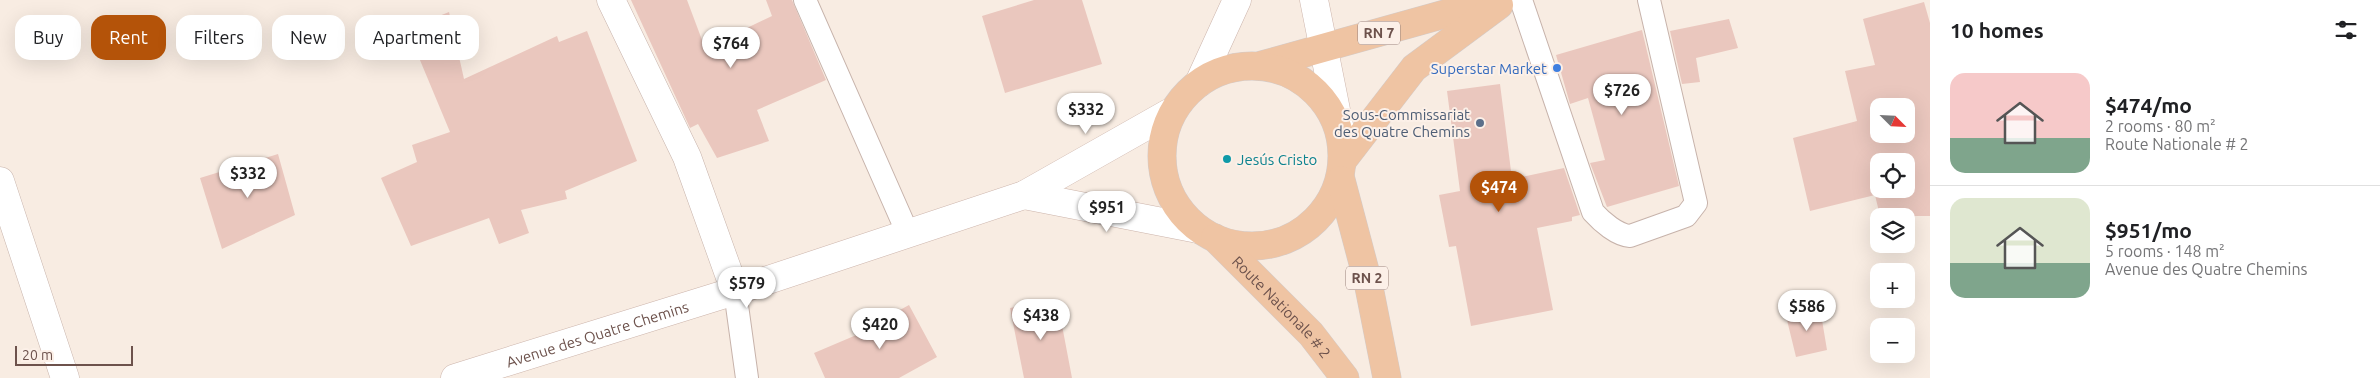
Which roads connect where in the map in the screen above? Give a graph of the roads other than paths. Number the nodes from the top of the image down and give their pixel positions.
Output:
1 (611, 0) edge
2 (805, 0) edge
3 (1237, 0) edge
4 (1314, 0) edge
5 (1495, 0) edge
6 (1505, 0) edge
7 (1521, 0) edge
8 (1649, 0) edge
9 (1325, 48) junction
10 (1262, 66) junction
11 (1199, 84) junction
12 (1169, 113) junction
13 (1342, 158) junction
14 (0, 181) edge
15 (1024, 195) junction
16 (908, 234) junction
17 (1207, 234) junction
18 (735, 291) junction
19 (65, 378) edge
20 (455, 378) edge
21 (747, 378) edge
22 (1345, 378) edge
23 (1387, 378) edge

1 - 18 main road
2 - 16 lane
3 - 11 main road
4 - 9 main road
5 - 9 main road, RN 7
6 - 13 main road
7 - 8 lane
9 - 10 main road, RN 7
9 - 13 main road
10 - 11 main road
10 - 13 main road
11 - 12 main road
12 - 15 main road, Avenue des Quatre Chemins
12 - 17 main road, Route Nationale # 2
13 - 17 main road
13 - 23 main road, RN 2
14 - 19 main road
15 - 16 main road, Avenue des Quatre Chemins
15 - 17 main road, Avenue des Quatre Chemins
16 - 18 main road, Avenue des Quatre Chemins
17 - 22 main road, Route Nationale # 2
18 - 20 main road, Avenue des Quatre Chemins
18 - 21 lane

